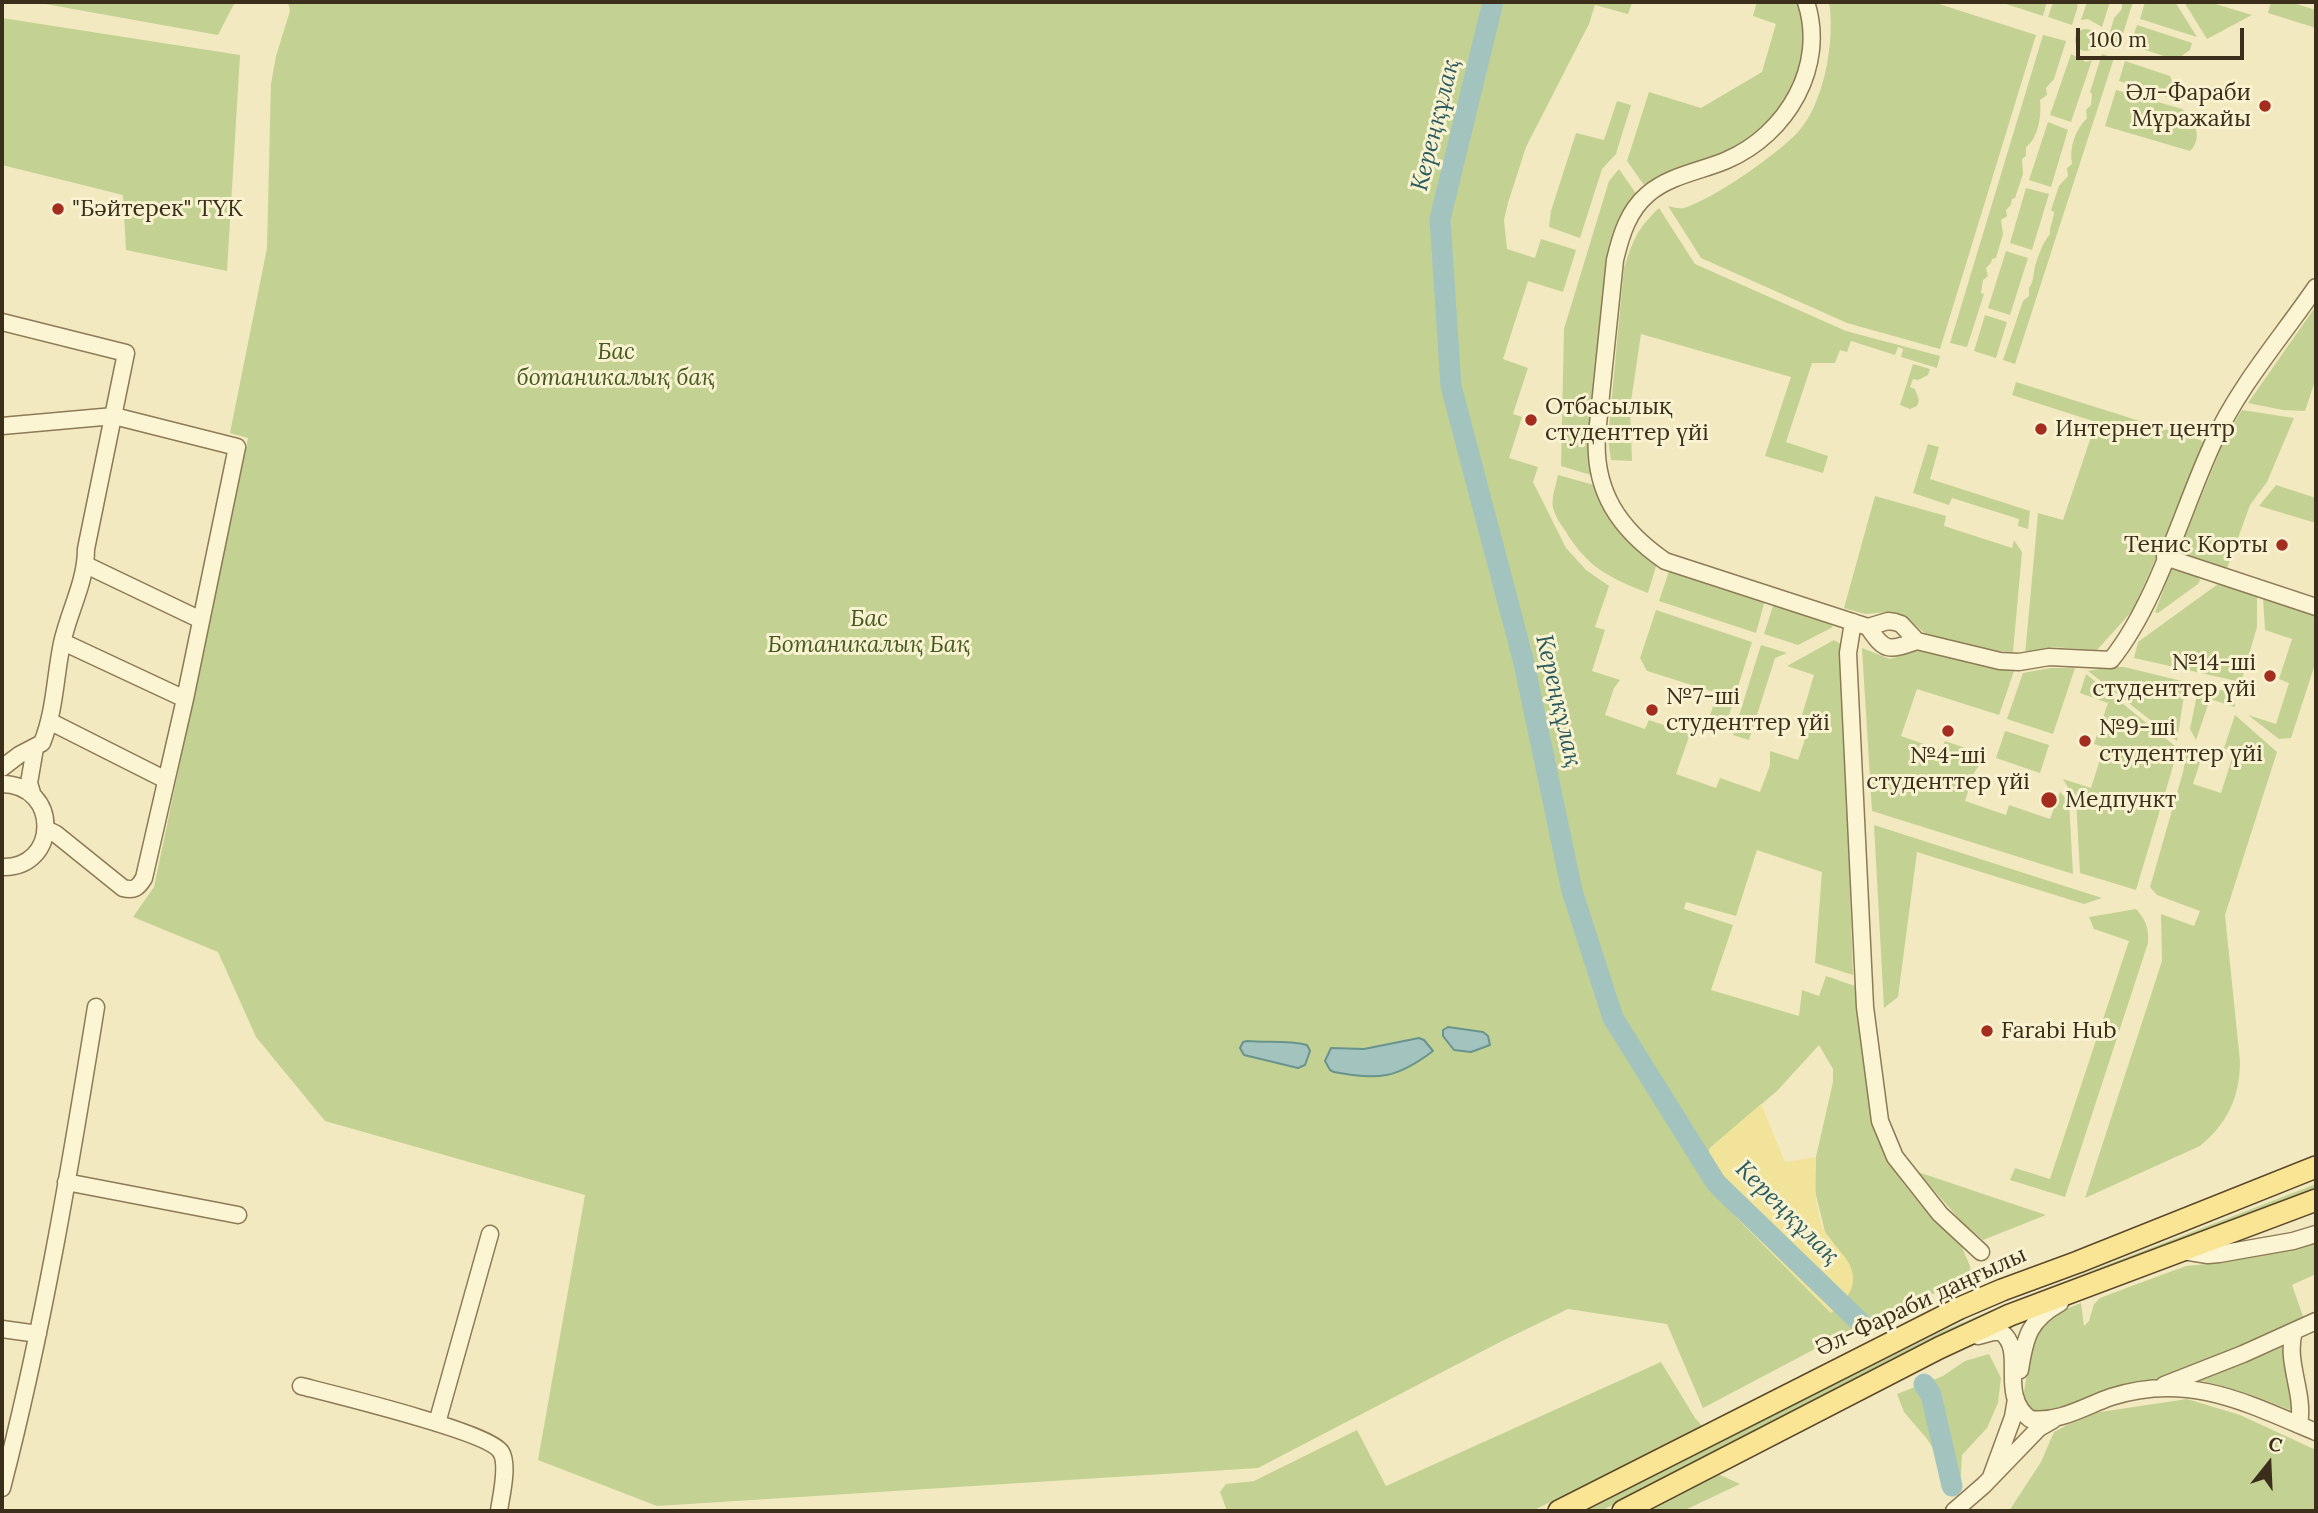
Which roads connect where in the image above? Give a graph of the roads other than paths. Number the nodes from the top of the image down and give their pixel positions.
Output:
1 (1806, 2) edge
2 (2316, 288) edge
3 (2, 323) edge
4 (114, 416) junction
5 (2, 426) edge
6 (2165, 557) junction
7 (86, 565) junction
8 (2316, 607) edge
9 (201, 620) junction
10 (1860, 625) junction
11 (1917, 641) junction
12 (62, 642) junction
13 (185, 699) junction
14 (51, 722) junction
15 (35, 748) junction
16 (2, 768) edge
17 (166, 780) junction
18 (2, 784) edge
19 (33, 796) junction
20 (46, 829) junction
21 (2, 867) edge
22 (96, 1007) dead end
23 (2316, 1157) edge
24 (2316, 1167) edge
25 (66, 1182) junction
26 (2316, 1200) edge
27 (2223, 1204) junction
28 (237, 1215) dead end
29 (490, 1234) dead end
30 (2316, 1234) edge
31 (2183, 1251) junction
32 (1981, 1252) dead end
33 (2098, 1283) junction
34 (2316, 1321) edge
35 (2, 1329) edge
36 (2294, 1331) junction
37 (38, 1334) junction
38 (1939, 1348) junction
39 (301, 1386) dead end
40 (2158, 1387) junction
41 (2015, 1402) junction
42 (2058, 1417) junction
43 (2012, 1419) junction
44 (2030, 1419) junction
45 (437, 1423) junction
46 (2299, 1425) junction
47 (2316, 1432) edge
48 (1992, 1477) junction
49 (2, 1489) edge
50 (499, 1511) edge
51 (1559, 1511) edge
52 (1623, 1511) edge
53 (1954, 1511) edge

1 - 10 street
2 - 6 street
3 - 4 street
4 - 5 street
4 - 7 street
4 - 9 street
6 - 8 street
6 - 11 street
7 - 9 street
7 - 12 street
9 - 13 street
10 - 11 street
10 - 11 street
10 - 32 street
12 - 13 street
12 - 14 street
13 - 17 street
14 - 15 street
14 - 17 street
15 - 16 street
15 - 19 street
17 - 20 street
18 - 19 street
19 - 20 street
20 - 21 street
22 - 25 street
23 - 27 street
24 - 27 main road, Әл-Фараби даңғылы
25 - 28 street
25 - 37 street
26 - 31 main road
27 - 51 main road, Әл-Фараби даңғылы
29 - 45 street
30 - 31 street
31 - 33 main road
33 - 38 main road
33 - 41 street
34 - 36 street
35 - 37 street
36 - 40 street
36 - 46 street
37 - 49 street
38 - 41 street
38 - 52 main road
39 - 45 street
40 - 42 street
40 - 46 street
41 - 43 street
41 - 44 street
42 - 44 street
42 - 48 street
43 - 44 street
43 - 48 street
45 - 50 street
46 - 47 street
48 - 53 street

